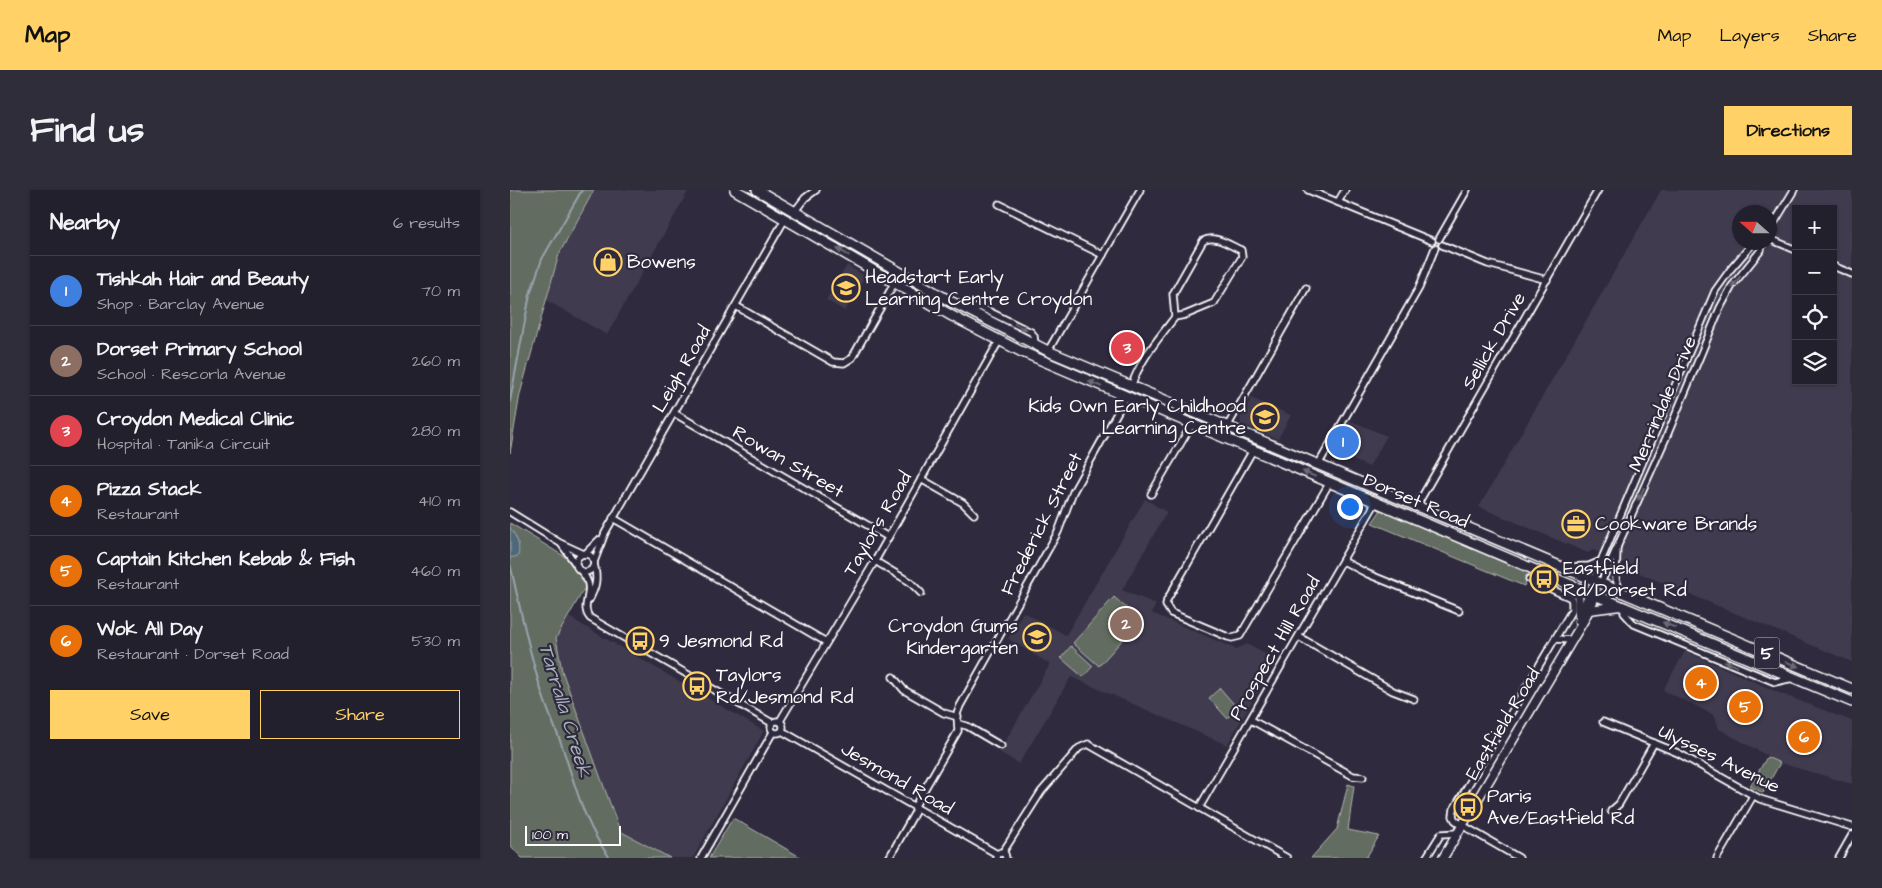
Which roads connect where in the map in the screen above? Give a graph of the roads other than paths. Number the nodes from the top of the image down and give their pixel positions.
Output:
1 (735, 190) edge
2 (757, 190) edge
3 (816, 190) edge
4 (1140, 190) edge
5 (1308, 190) edge
6 (1345, 190) edge
7 (1468, 190) edge
8 (1598, 190) edge
9 (1794, 190) edge
10 (1338, 202) junction
11 (999, 204) dead end
12 (795, 211) junction
13 (1777, 218) edge
14 (785, 219) junction
15 (1439, 238) junction
16 (1432, 242) junction
17 (1777, 242) edge
18 (1442, 245) junction
19 (1435, 248) junction
20 (1792, 248) edge
21 (1747, 250) edge
22 (1761, 250) edge
23 (1103, 255) junction
24 (1837, 268) edge
25 (1852, 274) edge
26 (1547, 280) junction
27 (895, 282) junction
28 (1306, 288) dead end
29 (736, 306) junction
30 (966, 310) junction
31 (1175, 317) junction
32 (1004, 330) junction
33 (999, 341) junction
34 (1035, 345) junction
35 (1048, 351) junction
36 (1131, 386) junction
37 (1675, 387) junction
38 (1686, 392) junction
39 (1126, 397) junction
40 (674, 413) junction
41 (1192, 424) junction
42 (1227, 427) junction
43 (1258, 440) junction
44 (1253, 450) junction
45 (1647, 453) junction
46 (1658, 458) junction
47 (1318, 465) junction
48 (921, 479) junction
49 (1330, 482) junction
50 (1151, 494) dead end
51 (1376, 502) junction
52 (1416, 507) junction
53 (510, 512) edge
54 (974, 514) dead end
55 (1412, 517) junction
56 (613, 518) junction
57 (605, 532) junction
58 (888, 537) junction
59 (560, 543) junction
60 (1617, 544) junction
61 (585, 554) junction
62 (875, 561) junction
63 (1343, 561) junction
64 (1601, 561) junction
65 (594, 563) junction
66 (576, 565) junction
67 (1561, 567) junction
68 (581, 571) junction
69 (1529, 579) dead end
70 (1597, 581) junction
71 (1578, 588) junction
72 (1620, 591) junction
73 (921, 593) dead end
74 (1593, 593) junction
75 (587, 604) junction
76 (1623, 606) junction
77 (1589, 610) junction
78 (1459, 611) dead end
79 (1579, 622) junction
80 (1299, 637) junction
81 (1573, 637) junction
82 (1555, 639) junction
83 (826, 642) junction
84 (1812, 672) junction
85 (893, 677) dead end
86 (1807, 683) junction
87 (1852, 689) edge
88 (1414, 699) dead end
89 (1852, 702) edge
90 (1251, 720) junction
91 (780, 721) junction
92 (958, 721) junction
93 (1603, 722) dead end
94 (772, 723) junction
95 (782, 731) junction
96 (773, 732) junction
97 (1654, 743) junction
98 (1001, 746) dead end
99 (1363, 777) dead end
100 (1753, 796) junction
101 (916, 808) junction
102 (1200, 808) junction
103 (1611, 811) dead end
104 (1462, 825) junction
105 (1852, 826) edge
106 (1457, 833) junction
107 (1852, 835) edge
108 (1001, 856) edge
109 (701, 858) edge
110 (889, 858) edge
111 (1287, 858) edge
112 (1426, 858) edge
113 (1443, 858) edge
114 (1519, 858) edge
115 (1716, 858) edge
116 (1839, 858) edge

1 - 14 main road, Dorset Road / 5
2 - 12 main road, Dorset Road / 5
3 - 12 street
4 - 23 street
5 - 10 street
6 - 10 street
7 - 15 street
8 - 26 street, Sellick Drive
9 - 13 street
10 - 16 street
11 - 23 street
12 - 14 main road
12 - 30 main road, Dorset Road / 5
27 -> 14 main road, Dorset Road / 5
14 - 29 street, Leigh Road
15 - 16 street
15 - 18 street
16 - 19 street
17 - 20 street
18 - 19 street
18 - 26 street
19 - 47 street
21 - 37 street, Merrindale Drive
22 -> 38 street, Merrindale Drive
23 - 35 street
24 - 25 street
26 - 52 street, Sellick Drive
27 - 29 street
27 - 33 main road, Dorset Road / 5
28 - 42 street
29 - 40 street, Leigh Road
30 - 32 main road, Dorset Road / 5
30 -> 34 street
31 - 31 street
31 - 36 street
32 - 33 main road
32 - 34 main road, Dorset Road / 5
39 -> 33 main road, Dorset Road / 5
33 - 48 street, Taylors Road
34 - 35 main road, Dorset Road / 5
35 - 36 main road, Dorset Road / 5
36 - 39 main road
36 - 42 main road, Dorset Road / 5
37 - 38 street
37 - 45 street, Merrindale Drive
38 - 46 street, Merrindale Drive
39 - 41 main road, Dorset Road / 5
39 - 92 street, Frederick Street
40 - 56 street, Leigh Road
40 - 58 street, Rowan Street
41 - 44 main road, Dorset Road / 5
41 - 50 street
42 - 43 main road, Dorset Road / 5
43 - 44 main road
43 - 47 main road, Dorset Road / 5
49 -> 44 main road, Dorset Road / 5
44 - 49 street
45 - 46 street
45 - 64 street, Merrindale Drive
46 -> 60 street, Merrindale Drive
47 - 52 main road, Dorset Road / 5
48 - 54 street
48 - 58 street, Taylors Road
49 - 51 main road, Dorset Road / 5
51 - 55 main road, Dorset Road / 5
51 - 63 street, Prospect Hill Road
52 - 55 main road
52 - 67 main road, Dorset Road / 5
53 - 59 street
55 - 71 main road, Dorset Road / 5
56 - 57 street, Leigh Road
56 - 83 street
57 - 61 street, Leigh Road
57 - 65 street, Leigh Road
58 - 62 street, Taylors Road
59 - 61 street
59 - 66 street
60 - 70 street, Merrindale Drive
60 - 72 street
61 - 65 street
61 - 66 street
62 - 73 street
62 - 83 street, Taylors Road
63 - 78 street
63 - 80 street, Prospect Hill Road
64 - 67 street
64 - 70 street, Merrindale Drive
65 - 68 street
65 - 75 street
66 - 68 street
67 - 70 main road, Dorset Road / 5
68 - 75 street
69 - 82 street
70 - 72 main road, Dorset Road / 5
70 - 74 main road, Eastfield Road
71 - 74 main road, Dorset Road / 5
71 - 79 main road
72 -> 84 main road, Dorset Road / 5
74 - 76 main road, Dorset Road / 5
74 - 77 main road, Eastfield Road
74 - 79 main road, Eastfield Road
75 - 94 street
76 - 77 main road
86 -> 76 main road, Dorset Road / 5
77 - 81 main road, Eastfield Road
79 - 81 main road, Eastfield Road
80 - 88 street
80 - 90 street, Prospect Hill Road
81 - 82 street
81 - 104 main road, Eastfield Road
82 - 104 street
83 - 91 street, Taylors Road
84 - 86 main road
84 - 87 main road, Dorset Road / 5
85 - 92 street
86 - 89 main road, Dorset Road / 5
90 - 99 street
90 - 102 street, Prospect Hill Road
91 - 94 street
91 - 95 street
92 - 98 street
92 - 101 street, Frederick Street
93 - 97 street, Ulysses Avenue
94 - 96 street
95 - 96 street
95 - 101 street, Jesmond Road
96 - 109 street
97 - 100 street, Ulysses Avenue
97 - 103 street
100 - 105 street, Ulysses Avenue
100 - 115 street
101 - 108 street, Jesmond Road
101 - 110 street, Frederick Street
102 - 108 street
102 - 111 street
104 - 106 main road, Eastfield Road
104 - 114 street
106 - 112 street
106 - 113 main road, Eastfield Road
107 - 116 street

